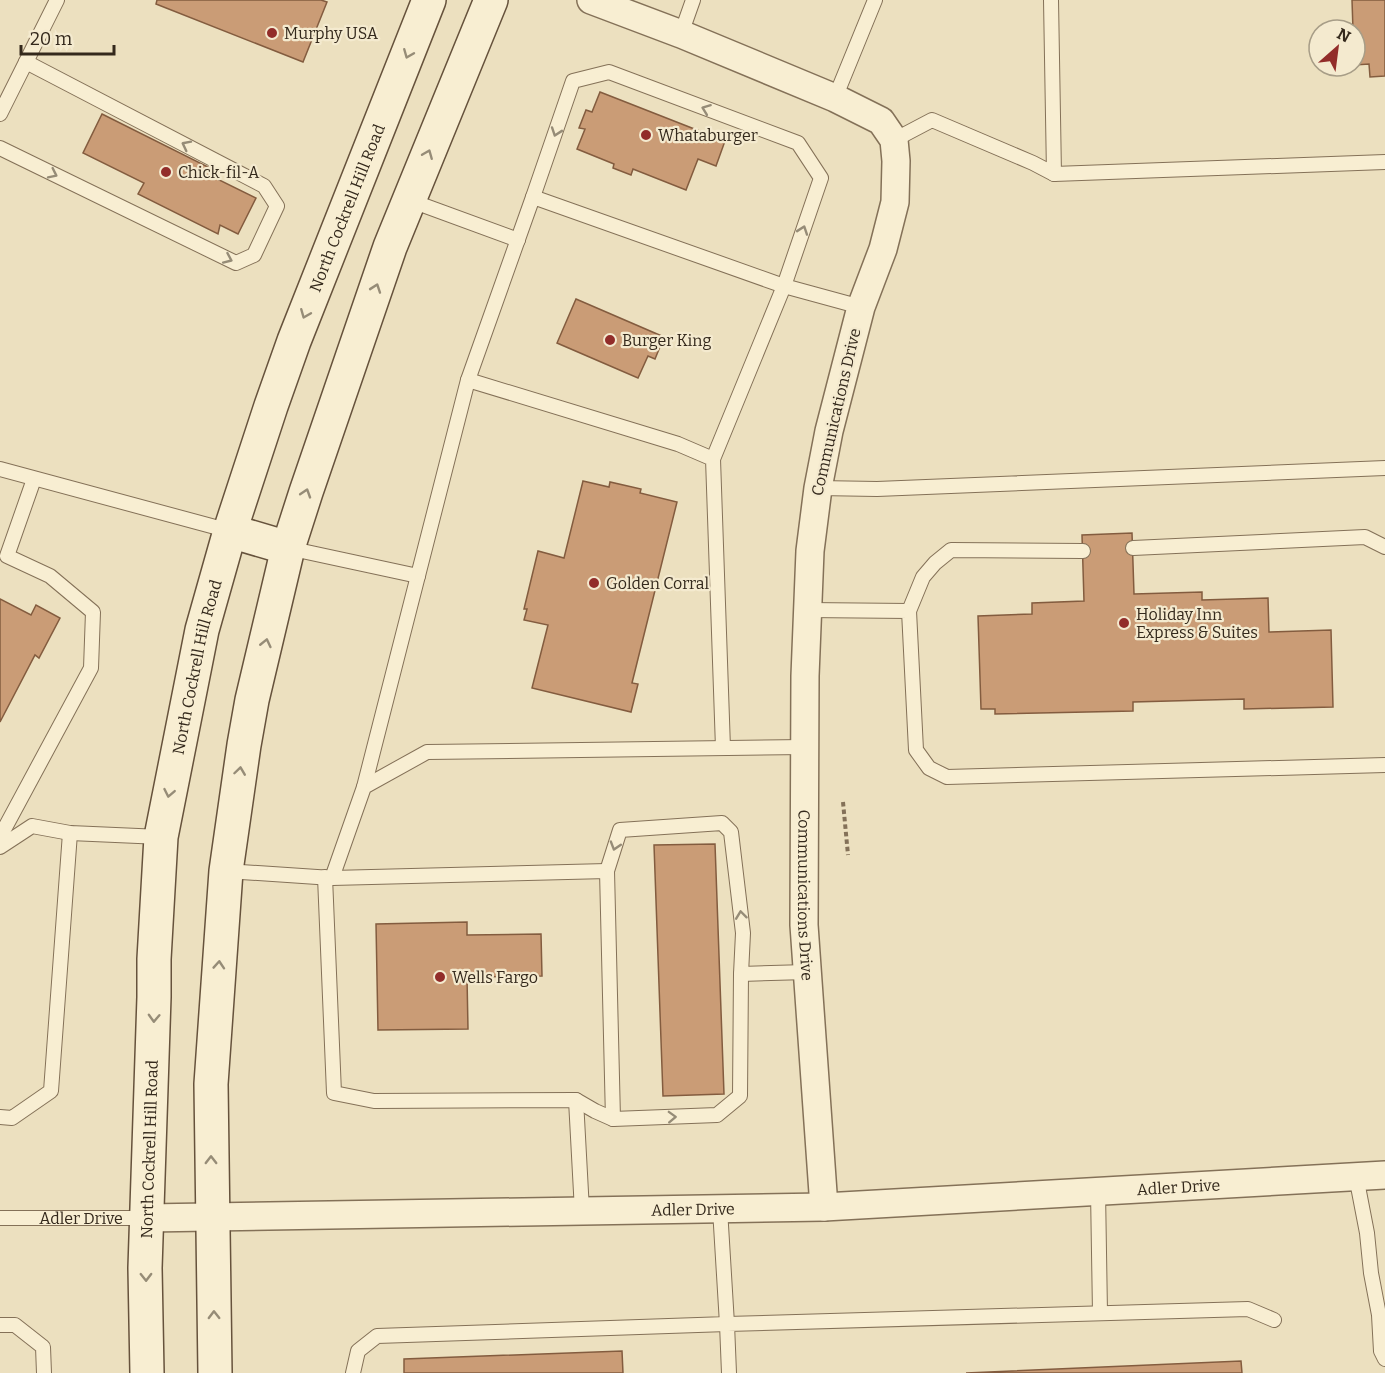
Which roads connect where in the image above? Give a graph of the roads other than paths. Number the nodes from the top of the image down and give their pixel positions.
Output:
1 (57, 0) edge
2 (429, 0) edge
3 (491, 0) edge
4 (591, 0) edge
5 (693, 0) edge
6 (874, 0) edge
7 (1051, 0) edge
8 (681, 34) junction
9 (26, 62) junction
10 (835, 98) junction
11 (0, 114) edge
12 (894, 140) junction
13 (0, 148) edge
14 (1385, 162) edge
15 (1054, 174) junction
16 (533, 197) junction
17 (409, 200) junction
18 (518, 240) junction
19 (784, 286) junction
20 (861, 307) junction
21 (468, 380) junction
22 (713, 459) junction
23 (1385, 468) edge
24 (0, 469) edge
25 (34, 479) junction
26 (818, 488) junction
27 (230, 531) junction
28 (1385, 547) edge
29 (288, 548) junction
30 (1133, 548) dead end
31 (1083, 551) dead end
32 (4, 556) edge
33 (418, 576) junction
34 (807, 610) junction
35 (909, 611) junction
36 (805, 747) junction
37 (723, 748) junction
38 (1385, 765) edge
39 (364, 787) junction
40 (70, 833) junction
41 (0, 837) edge
42 (161, 837) junction
43 (0, 846) edge
44 (226, 871) junction
45 (607, 871) junction
46 (329, 877) junction
47 (807, 972) junction
48 (741, 974) junction
49 (576, 1100) junction
50 (0, 1117) edge
51 (613, 1119) junction
52 (1385, 1175) edge
53 (1356, 1176) junction
54 (1098, 1191) junction
55 (824, 1207) junction
56 (720, 1209) junction
57 (582, 1211) junction
58 (0, 1218) edge
59 (147, 1218) junction
60 (212, 1218) junction
61 (1100, 1313) junction
62 (1274, 1320) dead end
63 (727, 1324) junction
64 (0, 1325) edge
65 (1385, 1359) edge
66 (44, 1373) edge
67 (147, 1373) edge
68 (215, 1373) edge
69 (353, 1373) edge
70 (729, 1373) edge

1 - 9 lane
2 -> 27 main road, North Cockrell Hill Road
17 -> 3 main road
4 - 8 street
5 - 8 lane
6 - 10 lane
7 - 15 lane
8 - 10 street
9 - 11 lane
13 -> 9 lane
10 - 12 street
12 - 15 lane
12 - 20 street, Communications Drive
14 - 15 lane
16 - 18 lane
16 - 19 lane
19 -> 16 lane
17 - 18 lane
29 -> 17 main road
18 - 21 lane
19 - 20 lane
19 - 22 lane
20 - 26 street, Communications Drive
21 - 22 lane
21 - 33 lane
22 - 37 lane
23 - 26 lane
24 - 25 lane
25 - 27 lane
25 - 32 lane
26 - 34 street, Communications Drive
27 - 29 main road
27 -> 42 main road, North Cockrell Hill Road
28 - 30 lane
29 - 33 lane
44 -> 29 main road
31 - 35 lane
32 - 41 lane
33 - 39 lane
34 - 35 lane
34 - 36 street, Communications Drive
35 - 38 lane
36 - 37 lane
36 - 47 street, Communications Drive
37 - 39 lane
39 - 46 lane
40 - 42 lane
40 - 43 lane
40 - 50 lane
42 -> 59 main road, North Cockrell Hill Road
44 - 46 lane
60 -> 44 main road
45 - 46 lane
48 -> 45 lane
45 - 51 lane
46 - 49 lane
47 - 48 lane
47 - 55 street, Communications Drive
51 -> 48 lane
49 - 51 lane
49 - 57 lane
52 - 53 street, Adler Drive
53 - 54 street, Adler Drive
53 - 65 lane
54 - 55 street, Adler Drive
54 - 61 lane
55 - 56 street, Adler Drive
56 - 57 street, Adler Drive
56 - 63 lane
57 - 60 street, Adler Drive
58 - 59 lane, Adler Drive
59 - 60 street, Adler Drive
59 -> 67 main road, North Cockrell Hill Road
68 -> 60 main road
61 - 62 lane
61 - 63 lane
63 - 69 lane
63 - 70 lane
64 - 66 lane

